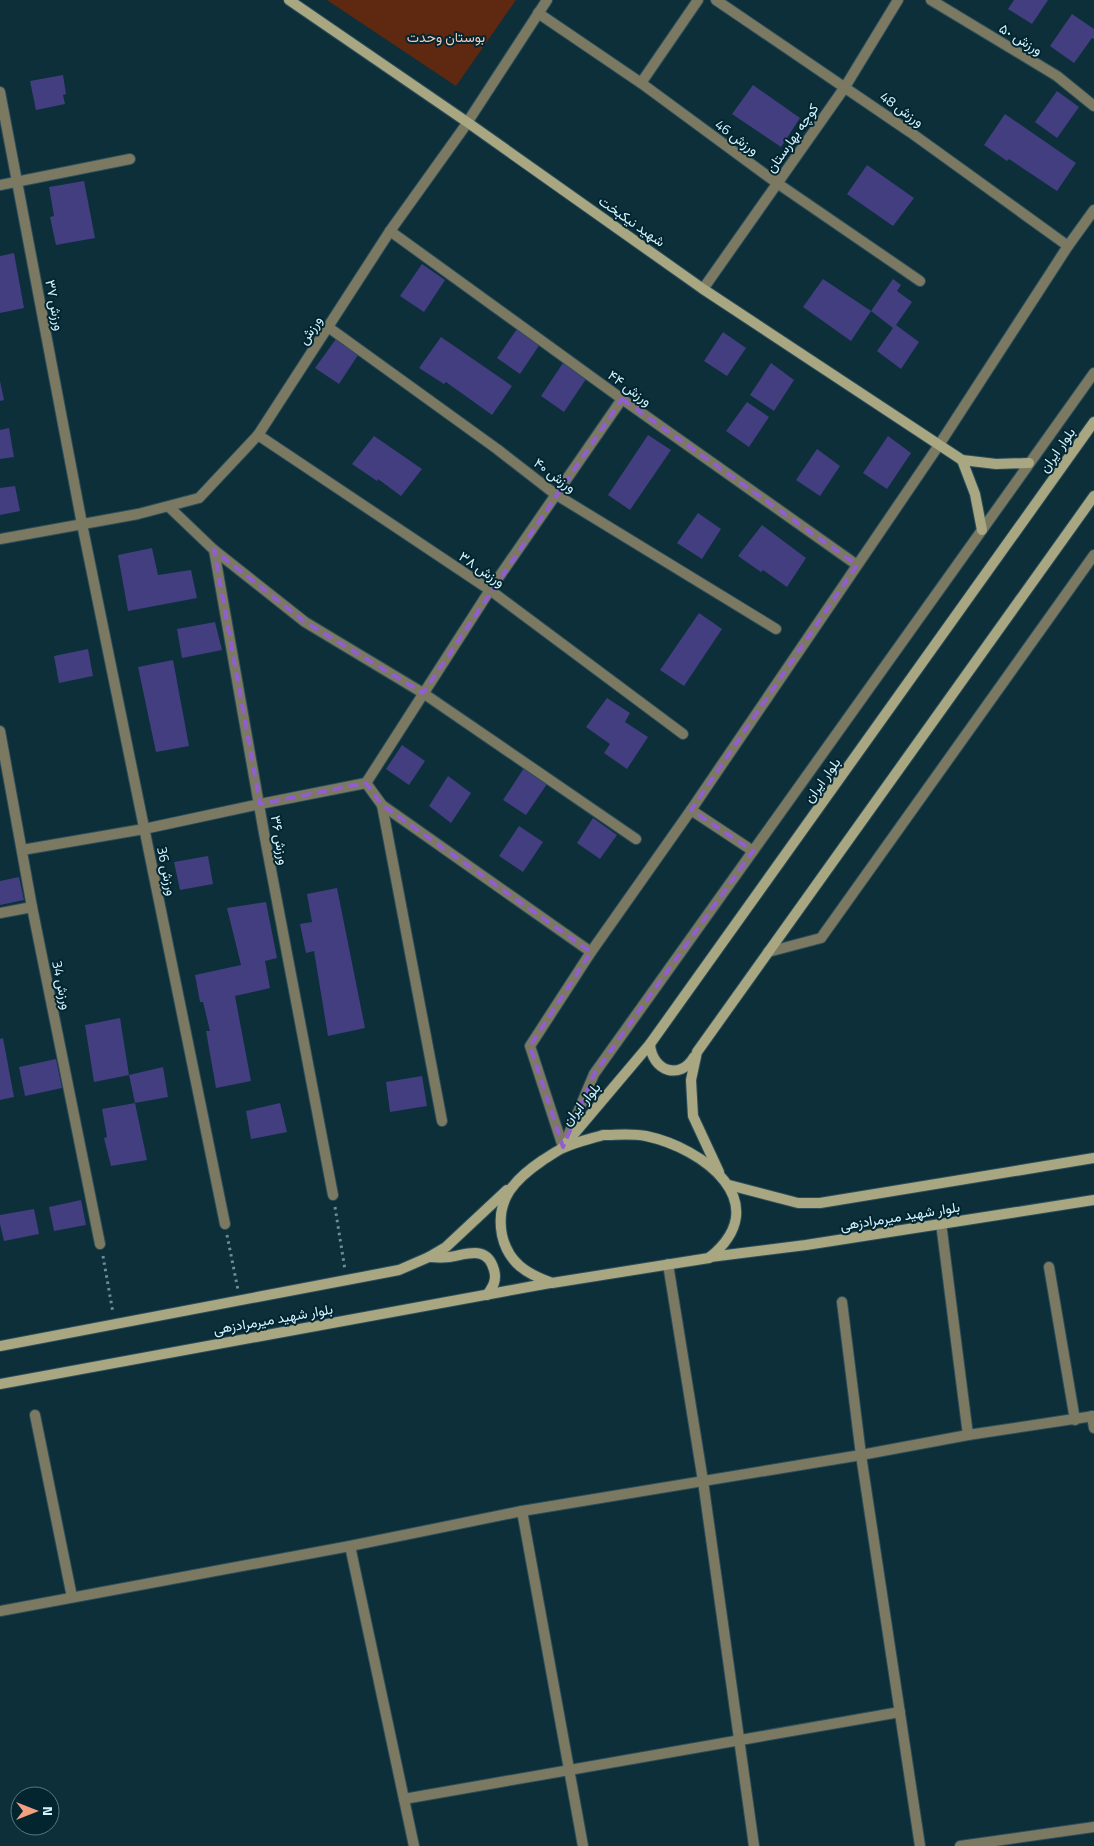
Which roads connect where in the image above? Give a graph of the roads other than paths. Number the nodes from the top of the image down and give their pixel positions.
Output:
1 (289, 0) edge
2 (547, 0) edge
3 (698, 0) edge
4 (716, 0) edge
5 (898, 0) edge
6 (931, 0) edge
7 (538, 13) junction
8 (641, 83) junction
9 (845, 87) junction
10 (0, 92) edge
11 (1094, 106) edge
12 (467, 122) junction
13 (130, 158) dead end
14 (17, 182) junction
15 (777, 183) junction
16 (0, 185) edge
17 (1094, 210) edge
18 (390, 231) junction
19 (1068, 246) junction
20 (920, 281) dead end
21 (703, 288) junction
22 (328, 327) junction
23 (1094, 373) edge
24 (622, 399) junction
25 (1094, 422) edge
26 (258, 435) junction
27 (938, 445) junction
28 (962, 460) junction
29 (1029, 463) junction
30 (555, 494) junction
31 (1094, 496) edge
32 (169, 507) junction
33 (82, 524) junction
34 (982, 530) junction
35 (0, 539) edge
36 (214, 550) junction
37 (1094, 555) edge
38 (857, 565) junction
39 (490, 590) junction
40 (776, 630) dead end
41 (423, 693) junction
42 (0, 731) edge
43 (683, 734) dead end
44 (366, 783) junction
45 (260, 804) junction
46 (382, 805) junction
47 (691, 810) junction
48 (144, 829) junction
49 (636, 839) dead end
50 (22, 850) junction
51 (753, 851) junction
52 (32, 907) junction
53 (0, 913) edge
54 (591, 952) junction
55 (768, 952) junction
56 (650, 1044) junction
57 (698, 1052) junction
58 (442, 1121) dead end
59 (563, 1147) junction
60 (1094, 1158) edge
61 (719, 1172) junction
62 (513, 1185) junction
63 (729, 1185) junction
64 (333, 1195) road end
65 (1094, 1200) edge
66 (941, 1223) junction
67 (225, 1224) road end
68 (100, 1244) road end
69 (429, 1257) junction
70 (709, 1258) junction
71 (668, 1264) junction
72 (1049, 1267) dead end
73 (552, 1283) junction
74 (487, 1295) junction
75 (842, 1302) dead end
76 (0, 1346) edge
77 (0, 1384) edge
78 (35, 1415) dead end
79 (1093, 1416) edge
80 (1075, 1420) junction
81 (1094, 1428) edge
82 (968, 1435) junction
83 (861, 1456) junction
84 (703, 1481) junction
85 (522, 1511) junction
86 (350, 1546) junction
87 (72, 1597) junction
88 (0, 1611) edge
89 (900, 1712) junction
90 (739, 1740) junction
91 (569, 1770) junction
92 (404, 1799) junction
93 (1094, 1827) edge
94 (414, 1846) edge
95 (583, 1846) edge
96 (754, 1846) edge
97 (920, 1846) edge
98 (960, 1846) edge

1 - 12 street, شهید نیکبخت
2 - 7 street, ورزش
3 - 8 street
4 - 9 street, ورزش 48
5 - 9 street, کوچه بهارستان
6 - 11 street, ورزش ۵٠
7 - 8 street, ورزش 46
7 - 12 street, ورزش
8 - 15 street, ورزش 46
9 - 15 street, کوچه بهارستان
9 - 19 street, ورزش 48
10 - 14 street, ورزش ۳۷
12 - 18 street, ورزش
12 - 21 street, شهید نیکبخت
13 - 14 street
14 - 16 street
14 - 33 street, ورزش ۳۷
15 - 20 street, ورزش 46
15 - 21 street, کوچه بهارستان
17 - 19 street
18 - 22 street, ورزش
18 - 24 street, ورزش ۴۴
19 - 27 street
21 - 27 street, شهید نیکبخت
22 - 26 street, ورزش
22 - 30 street, ورزش ۴۰
23 - 29 street
24 - 30 street
24 - 38 street, ورزش ۴۴
25 - 56 street, بلوار ایران
26 - 32 street, ورزش
26 - 39 street, ورزش ۳۸
27 - 28 street, شهید نیکبخت
27 - 38 street
28 - 29 street
28 - 34 street
29 - 34 street
30 - 39 street
30 - 40 street, ورزش ۴۰
31 - 55 street
32 - 33 street, ورزش
32 - 36 street
33 - 35 street, ورزش
33 - 48 street, ورزش 36
34 - 51 street
36 - 41 street
36 - 45 street, ورزش ۳۶
37 - 55 street
38 - 47 street
39 - 41 street
39 - 43 street, ورزش ۳۸
41 - 44 street
41 - 49 street
42 - 50 street, ورزش 34
44 - 45 street
44 - 46 street
45 - 48 street
45 - 64 street, ورزش ۳۶
46 - 54 street
46 - 58 street
47 - 51 street
47 - 54 street
48 - 50 street
48 - 67 street, ورزش 36
50 - 52 street, ورزش 34
51 - 59 street
52 - 53 street
52 - 68 street, ورزش 34
54 - 59 street
55 - 57 street
56 - 57 street
56 - 59 street, بلوار ایران
57 - 61 street
59 - 61 street
59 - 62 street, بلوار شهید میرمرادزهی
60 - 63 street, بلوار شهید میرمرادزهی
61 - 63 street
62 - 69 street, بلوار شهید میرمرادزهی
62 - 73 street
63 - 70 street
65 - 66 street, بلوار شهید میرمرادزهی
66 - 70 street, بلوار شهید میرمرادزهی
66 - 82 street
69 - 74 street
69 - 76 street, بلوار شهید میرمرادزهی
70 - 71 street, بلوار شهید میرمرادزهی
71 - 73 street, بلوار شهید میرمرادزهی
71 - 84 street
72 - 80 street
73 - 74 street, بلوار شهید میرمرادزهی
74 - 77 street, بلوار شهید میرمرادزهی
75 - 83 street
78 - 87 street
79 - 80 street
79 - 81 street
80 - 82 street
82 - 83 street
83 - 84 street
83 - 89 street
84 - 85 street
84 - 90 street
85 - 86 street
85 - 91 street
86 - 87 street
86 - 92 street
87 - 88 street
89 - 90 street
89 - 97 street
90 - 91 street
90 - 96 street
91 - 92 street
91 - 95 street
92 - 94 street
93 - 98 street

